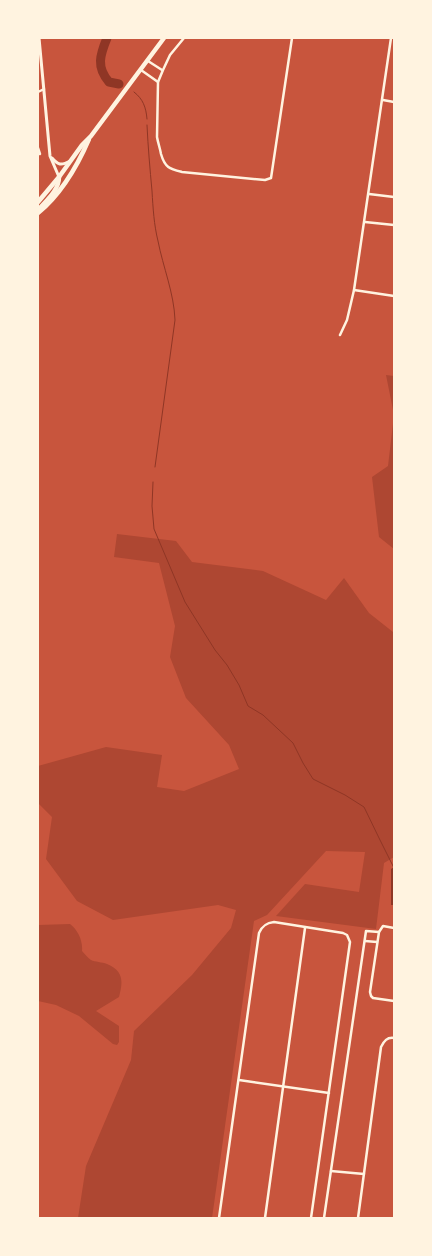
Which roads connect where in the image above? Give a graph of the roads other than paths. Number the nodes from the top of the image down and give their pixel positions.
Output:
1 (39, 38) edge
2 (164, 38) edge
3 (184, 38) edge
4 (292, 38) edge
5 (391, 38) edge
6 (38, 44) edge
7 (147, 60) junction
8 (140, 69) junction
9 (163, 70) junction
10 (158, 82) junction
11 (44, 90) junction
12 (38, 92) edge
13 (383, 100) junction
14 (394, 102) edge
15 (91, 136) junction
16 (38, 148) edge
17 (40, 154) dead end
18 (50, 156) junction
19 (82, 156) junction
20 (71, 161) junction
21 (59, 177) junction
22 (369, 194) junction
23 (394, 197) edge
24 (38, 202) edge
25 (38, 212) edge
26 (365, 222) junction
27 (394, 225) edge
28 (354, 290) junction
29 (394, 296) edge
30 (340, 335) dead end
31 (305, 928) junction
32 (394, 928) edge
33 (379, 932) junction
34 (365, 941) junction
35 (378, 942) junction
36 (394, 1001) edge
37 (394, 1038) edge
38 (239, 1080) junction
39 (284, 1086) junction
40 (329, 1092) junction
41 (331, 1171) junction
42 (364, 1174) junction
43 (219, 1218) edge
44 (265, 1218) edge
45 (311, 1218) edge
46 (324, 1218) edge
47 (358, 1218) edge

1 - 6 street
2 - 7 highway
3 - 9 street
4 - 10 street
5 - 13 street
6 - 11 street
7 - 8 highway
7 - 9 street
8 - 10 street
8 - 15 highway
9 - 10 street
11 - 12 street
11 - 18 street
13 - 14 street
13 - 22 street
15 - 19 highway
15 - 20 highway
16 - 17 street
18 - 20 street
18 - 21 street
19 - 21 highway
19 - 25 highway
20 - 21 highway
21 - 24 highway
21 - 25 highway
22 - 23 street
22 - 26 street
26 - 27 street
26 - 28 street
28 - 29 street
28 - 30 street
31 - 38 street
31 - 39 street
31 - 40 street
32 - 33 street
33 - 34 street
33 - 35 street
34 - 35 street
34 - 41 street
35 - 36 street
37 - 42 street
38 - 39 street
38 - 43 street
39 - 40 street
39 - 44 street
40 - 45 street
41 - 42 street
41 - 46 street
42 - 47 street

